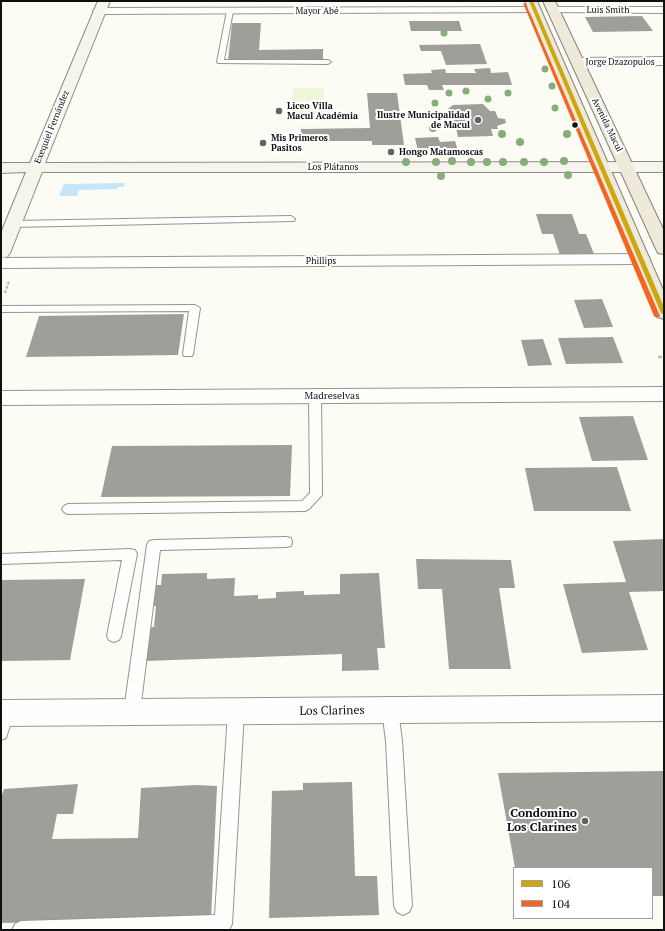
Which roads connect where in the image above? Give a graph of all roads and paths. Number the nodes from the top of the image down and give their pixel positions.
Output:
1 (102, 6) edge
2 (533, 6) edge
3 (551, 6) edge
4 (664, 10) edge
5 (230, 11) junction
6 (664, 61) edge
7 (328, 62) dead end
8 (577, 62) junction
9 (602, 167) junction
10 (626, 167) junction
11 (664, 167) edge
12 (1, 168) edge
13 (36, 168) junction
14 (291, 219) dead end
15 (13, 224) junction
16 (664, 249) edge
17 (1, 253) edge
18 (641, 259) junction
19 (1, 263) edge
20 (1, 309) edge
21 (664, 313) edge
22 (188, 354) dead end
23 (658, 357) dead end
24 (664, 357) edge
25 (664, 394) edge
26 (315, 396) junction
27 (1, 398) edge
28 (68, 509) dead end
29 (286, 542) dead end
30 (1, 559) edge
31 (114, 636) dead end
32 (664, 708) edge
33 (390, 710) junction
34 (132, 711) junction
35 (236, 712) junction
36 (3, 720) edge
37 (403, 906) dead end
38 (21, 930) edge

1 - 5 street, Mayor Abé
1 - 13 street, Exequiel Fernández
2 - 5 street, Mayor Abé
2 - 9 main road, Avenida Macul
3 - 4 street, Luis Smith
3 - 8 main road, Avenida Macul
5 - 7 lane
6 - 8 street, Jorge Dzazopulos
8 - 10 main road, Avenida Macul
9 - 10 street, Los Plátanos
9 - 13 street, Los Plátanos
9 - 18 main road, Avenida Macul
10 - 11 street, Los Plátanos
10 - 16 main road, Avenida Macul
12 - 13 street, Los Plátanos
13 - 15 street, Exequiel Fernández
14 - 15 lane
15 - 17 street, Exequiel Fernández
18 - 19 street, Phillips
18 - 21 main road, Avenida Macul
20 - 22 lane
23 - 24 path
25 - 26 street, Madreselvas
26 - 27 street, Madreselvas
26 - 28 lane
29 - 34 lane
30 - 31 lane
32 - 33 street, Los Clarines
33 - 35 street, Los Clarines
33 - 37 lane
34 - 35 street, Los Clarines
34 - 36 street, Los Clarines
35 - 38 lane

